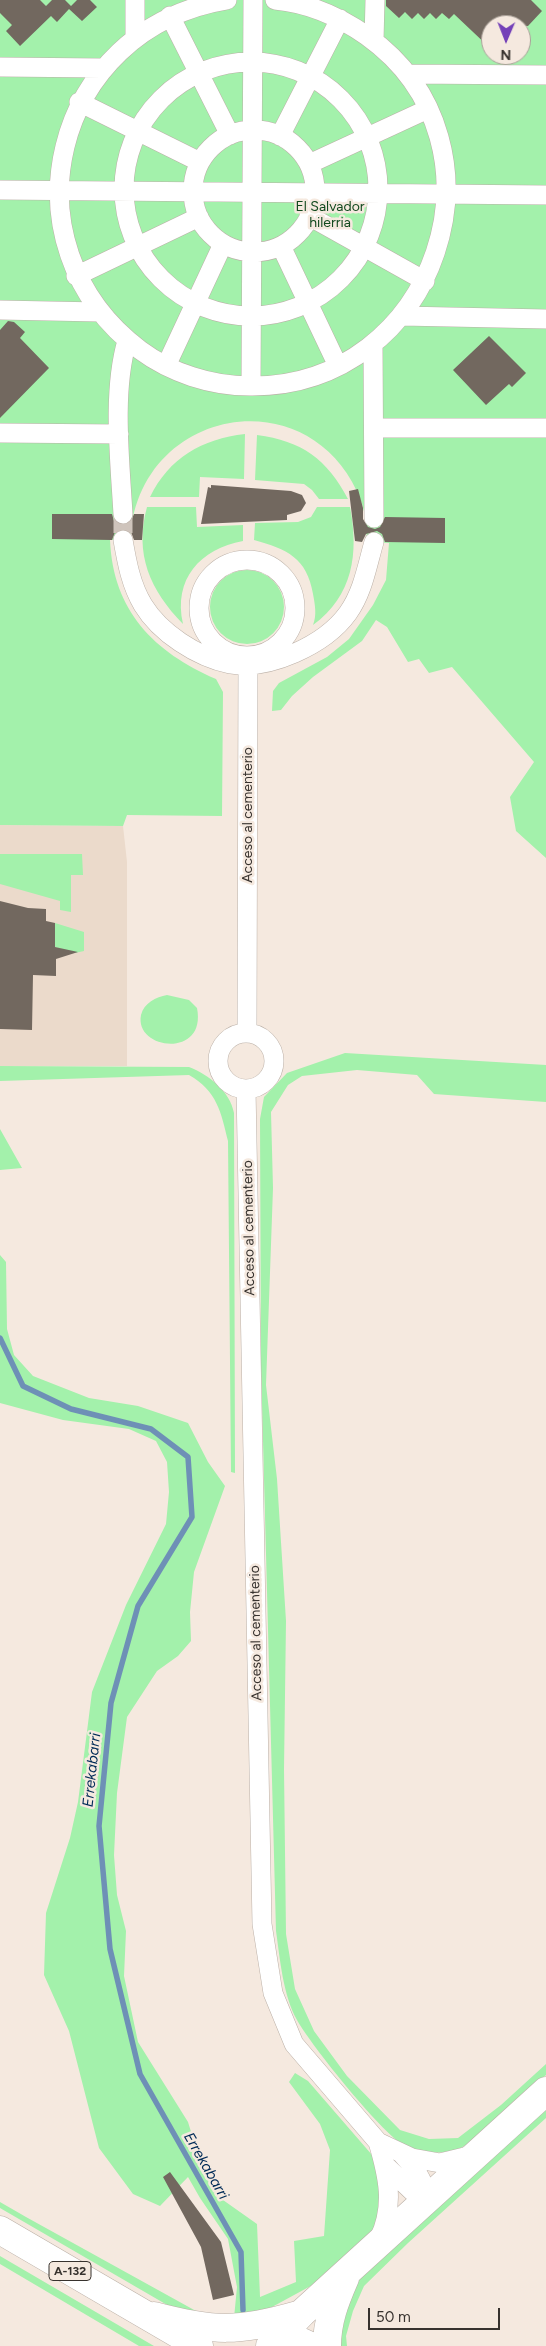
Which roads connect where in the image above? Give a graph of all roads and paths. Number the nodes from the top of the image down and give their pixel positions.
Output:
1 (135, 0) edge
2 (227, 0) edge
3 (253, 0) edge
4 (275, 0) edge
5 (375, 0) edge
6 (170, 16) junction
7 (340, 19) junction
8 (135, 37) junction
9 (374, 41) junction
10 (252, 63) junction
11 (0, 67) edge
12 (102, 68) junction
13 (199, 74) junction
14 (406, 74) junction
15 (546, 75) edge
16 (310, 78) junction
17 (79, 102) junction
18 (428, 109) junction
19 (252, 130) junction
20 (138, 131) junction
21 (230, 135) junction
22 (280, 136) junction
23 (367, 137) junction
24 (200, 162) junction
25 (310, 164) junction
26 (0, 190) edge
27 (57, 191) junction
28 (124, 192) junction
29 (193, 192) junction
30 (252, 193) junction
31 (315, 193) junction
32 (378, 194) junction
33 (447, 194) junction
34 (546, 195) edge
35 (309, 216) junction
36 (199, 217) junction
37 (222, 244) junction
38 (281, 246) junction
39 (137, 247) junction
40 (364, 247) junction
41 (252, 252) junction
42 (76, 276) junction
43 (425, 281) junction
44 (195, 303) junction
45 (308, 303) junction
46 (0, 310) edge
47 (99, 312) junction
48 (251, 316) junction
49 (402, 316) junction
50 (546, 319) edge
51 (127, 341) junction
52 (373, 344) junction
53 (166, 366) junction
54 (338, 366) junction
55 (251, 386) junction
56 (375, 428) junction
57 (546, 428) edge
58 (0, 433) edge
59 (119, 434) junction
60 (122, 514) tunnel mouth
61 (374, 518) dead end
62 (123, 540) tunnel mouth
63 (374, 542) dead end
64 (248, 661) junction
65 (247, 1033) junction
66 (246, 1089) junction
67 (546, 2091) edge
68 (378, 2142) junction
69 (400, 2152) junction
70 (476, 2155) junction
71 (385, 2165) junction
72 (428, 2197) junction
73 (0, 2230) edge
74 (376, 2246) junction
75 (348, 2271) junction
76 (140, 2312) junction
77 (302, 2313) junction
78 (274, 2341) edge
79 (199, 2346) edge
80 (310, 2346) edge
81 (327, 2346) edge

1 - 8 street
2 - 6 street
3 - 10 street
4 - 7 street
5 - 9 street
6 - 8 street
6 - 13 street
7 - 9 street
7 - 16 street
8 - 12 street
9 - 14 street
10 - 13 street
10 - 16 street
10 - 19 street
11 - 12 street
12 - 17 street
13 - 20 street
13 - 21 street
14 - 15 street
14 - 18 street
16 - 22 street
16 - 23 street
17 - 20 street
17 - 27 street
18 - 23 street
18 - 33 street
19 - 21 street
19 - 22 street
19 - 30 street
20 - 24 street
20 - 28 street
21 - 24 street
22 - 25 street
23 - 25 street
23 - 32 street
24 - 29 street
25 - 31 street
26 - 27 street
27 - 28 street
27 - 42 street
28 - 29 street
28 - 39 street
29 - 30 street
29 - 36 street
30 - 31 street
30 - 41 street
31 - 32 street
31 - 35 street
32 - 33 street
32 - 40 street
33 - 34 street
33 - 43 street
35 - 38 street
35 - 40 street
36 - 37 street
36 - 39 street
37 - 41 street
37 - 44 street
38 - 41 street
38 - 45 street
39 - 42 street
39 - 44 street
40 - 43 street
40 - 45 street
41 - 48 street
42 - 47 street
43 - 49 street
44 - 48 street
44 - 53 street
45 - 48 street
45 - 54 street
46 - 47 street
47 - 51 street
48 - 55 street
49 - 50 street
49 - 52 street
51 - 53 street
51 - 59 street
52 - 54 street
52 - 56 street
53 - 55 street
54 - 55 street
56 - 57 street
56 - 61 street
58 - 59 street
59 - 60 street
62 - 64 street
63 - 64 street
64 - 64 street
64 - 65 street, Acceso al cementerio
65 - 66 street
65 - 66 street
66 - 68 street, Acceso al cementerio
67 - 70 main road
68 - 69 street
68 - 71 street
69 - 70 street
69 - 72 street
70 - 72 main road
71 - 72 street
71 - 74 street
72 - 74 main road
73 - 76 main road, A-132
74 - 75 main road
75 - 77 main road
75 - 81 main road
76 - 77 main road
76 - 79 main road, A-132
77 - 78 main road
78 - 80 main road

